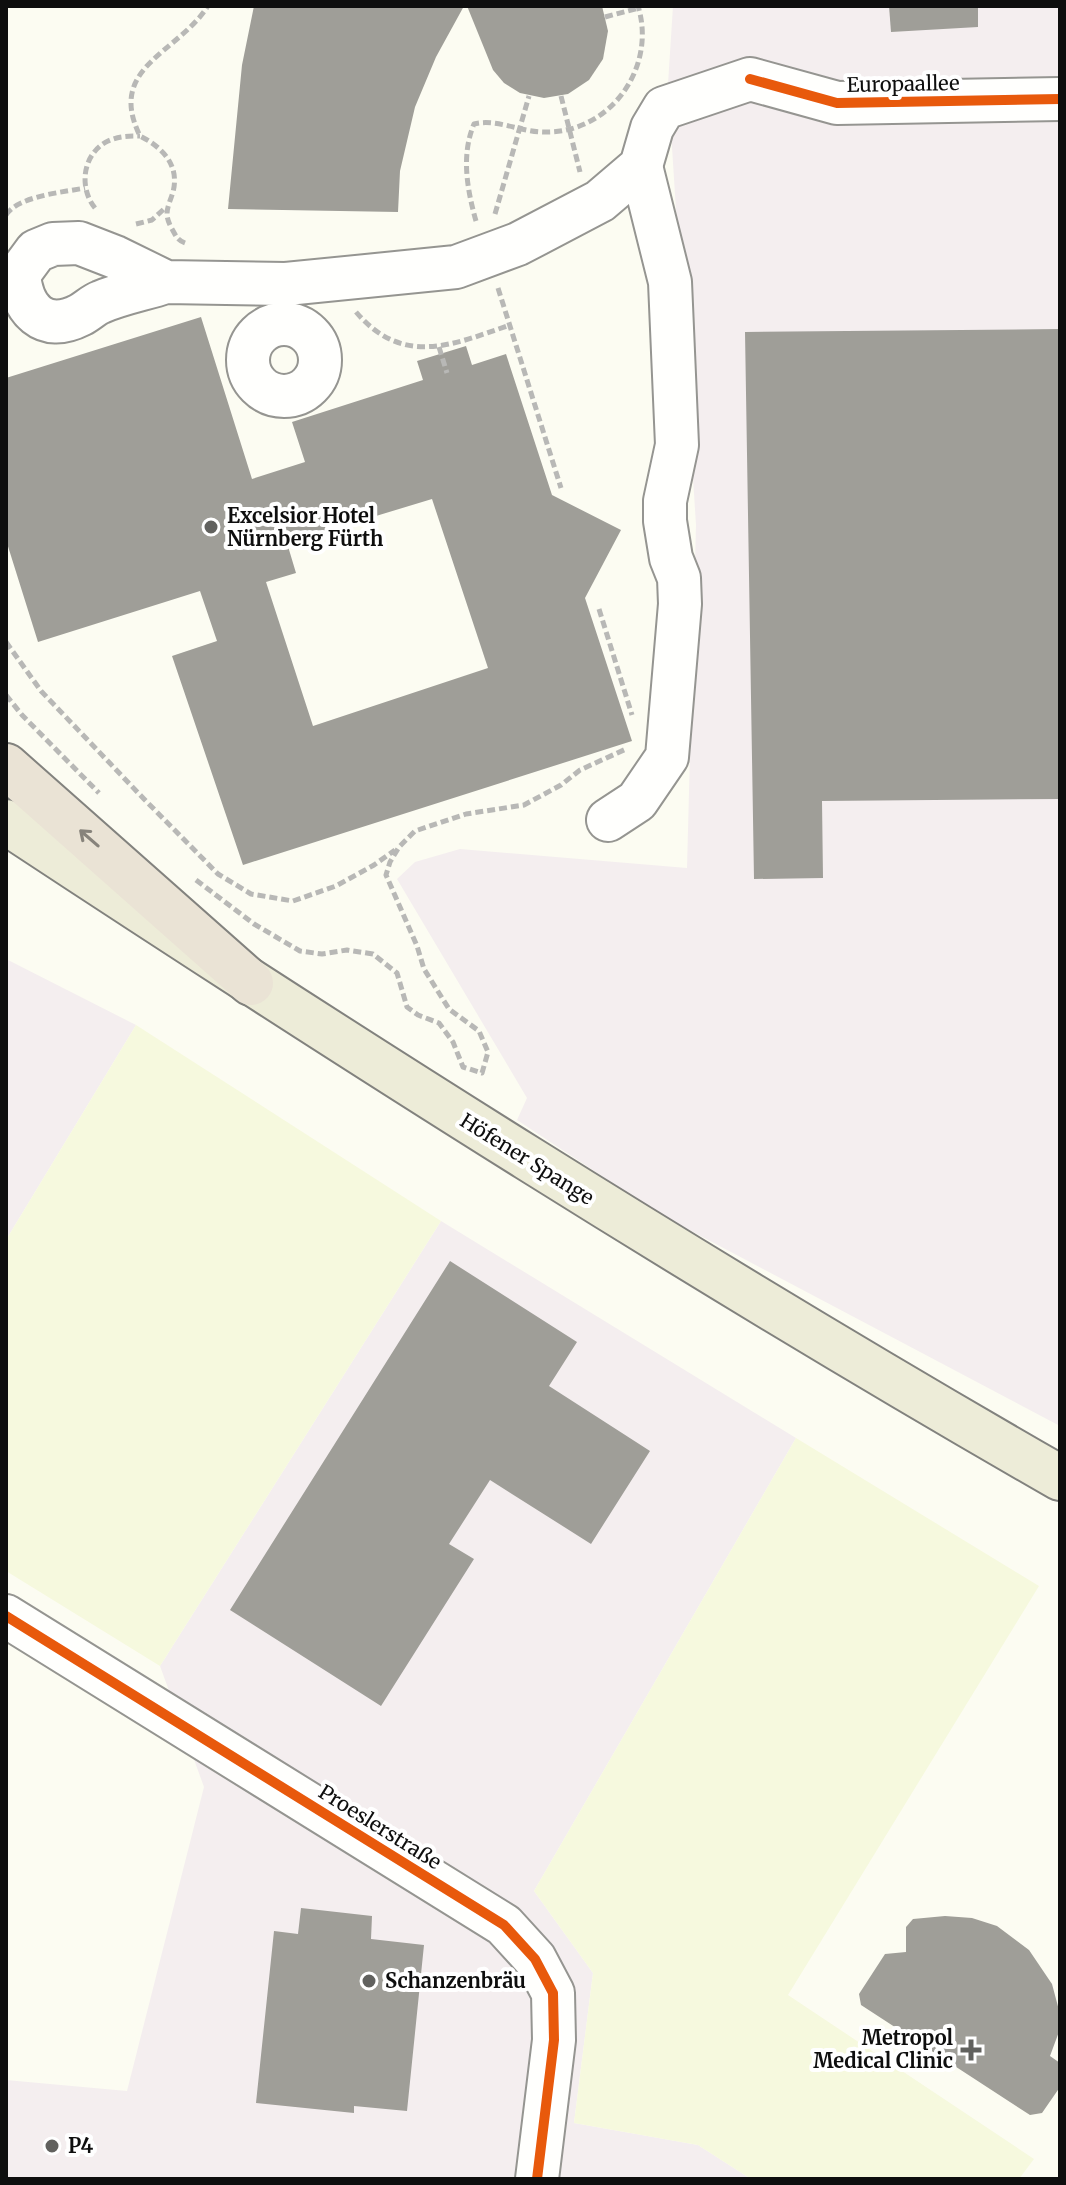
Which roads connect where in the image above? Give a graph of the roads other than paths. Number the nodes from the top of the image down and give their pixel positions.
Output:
1 (1060, 99) edge
2 (641, 166) junction
3 (166, 282) dead end
4 (6, 766) edge
5 (608, 820) dead end
6 (6, 822) edge
7 (251, 983) junction
8 (1060, 1478) edge
9 (6, 1616) edge
10 (537, 2179) edge

1 - 2 street, Europaallee
2 - 3 street
2 - 5 street
7 -> 4 highway
6 - 7 main road, Höfener Spange
7 - 8 main road, Höfener Spange
9 - 10 street, Proeslerstraße

